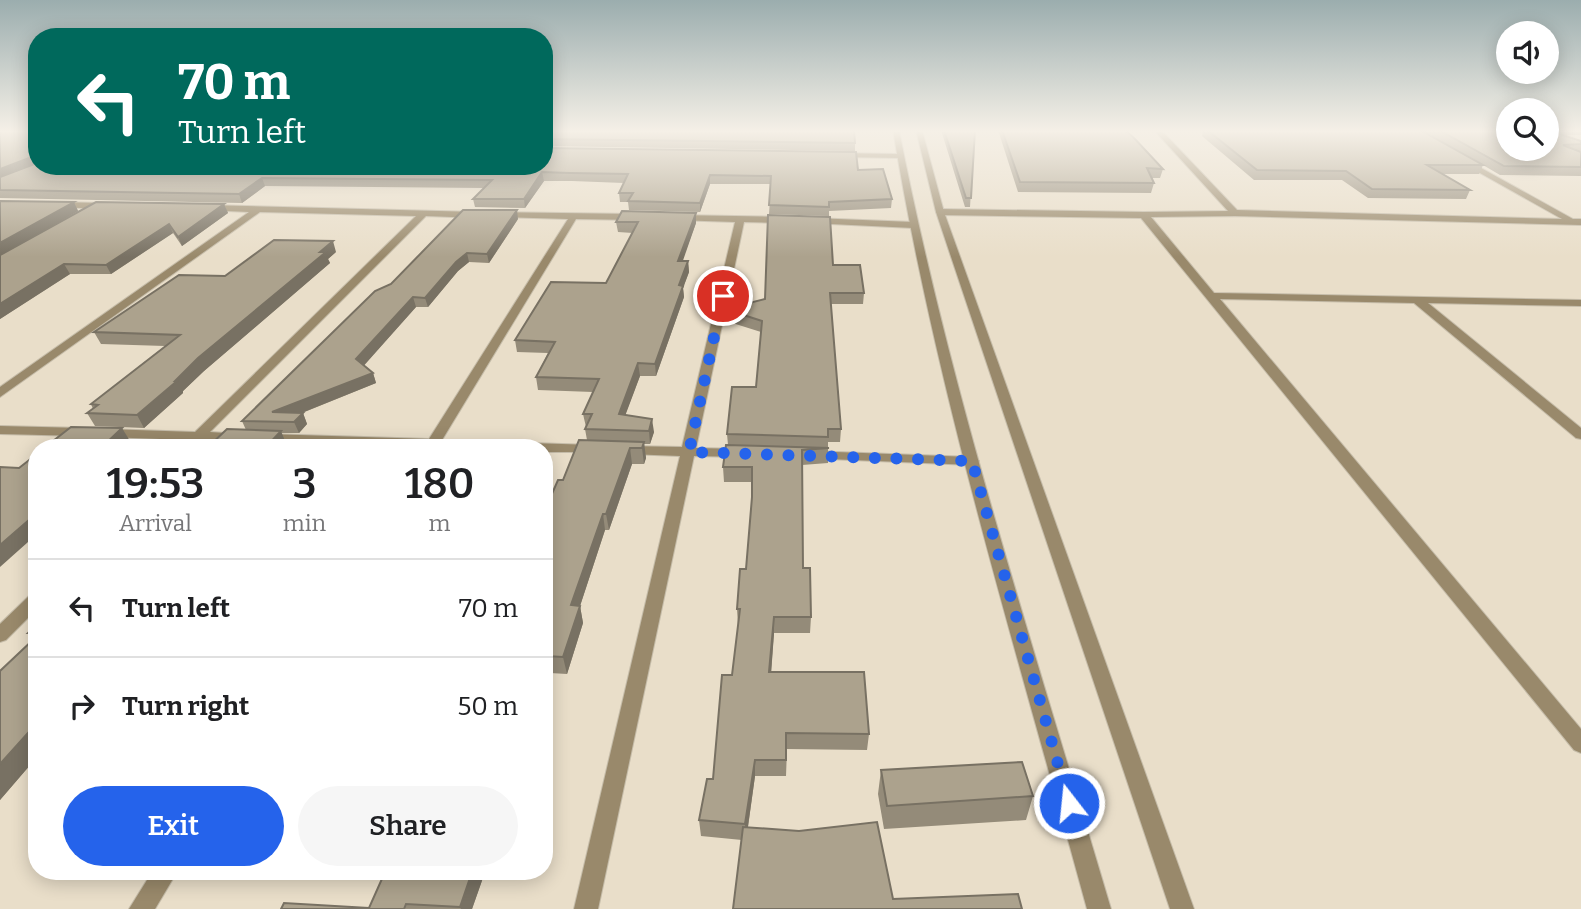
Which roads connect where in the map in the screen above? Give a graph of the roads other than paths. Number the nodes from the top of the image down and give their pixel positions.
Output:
1 (903, 172) edge
2 (930, 172) edge
3 (1197, 172) edge
4 (1486, 172) edge
5 (49, 205) edge
6 (98, 206) junction
7 (125, 206) edge
8 (191, 208) edge
9 (258, 209) junction
10 (940, 212) junction
11 (1235, 213) junction
12 (423, 214) junction
13 (1144, 215) junction
14 (573, 217) junction
15 (643, 217) edge
16 (671, 218) edge
17 (740, 218) junction
18 (78, 219) edge
19 (1577, 222) edge
20 (914, 225) junction
21 (1211, 296) junction
22 (1418, 300) junction
23 (1581, 303) edge
24 (0, 393) edge
25 (0, 430) edge
26 (1581, 435) edge
27 (198, 436) junction
28 (195, 439) edge
29 (268, 439) edge
30 (435, 439) edge
31 (553, 449) edge
32 (689, 452) junction
33 (756, 454) edge
34 (797, 455) edge
35 (972, 461) junction
36 (28, 607) edge
37 (0, 635) edge
38 (1581, 744) edge
39 (160, 880) edge
40 (142, 909) edge
41 (586, 909) edge
42 (1099, 909) edge
43 (1182, 909) edge

1 - 20 street
2 - 10 street
3 - 11 street
4 - 19 street
5 - 6 street
6 - 7 street
6 - 18 street
8 - 9 street
9 - 12 street
9 - 24 street
10 - 13 street
10 - 43 street
11 - 13 street
11 - 19 street
12 - 14 street
12 - 27 street
13 - 21 street
14 - 15 street
14 - 30 street
16 - 17 street
17 - 20 street
17 - 32 street
20 - 35 street
21 - 22 street
21 - 38 street
22 - 23 street
22 - 26 street
25 - 27 street
27 - 28 street
27 - 29 street
31 - 32 street
32 - 33 street
32 - 41 street
34 - 35 street
35 - 42 street
36 - 37 street
39 - 40 street

